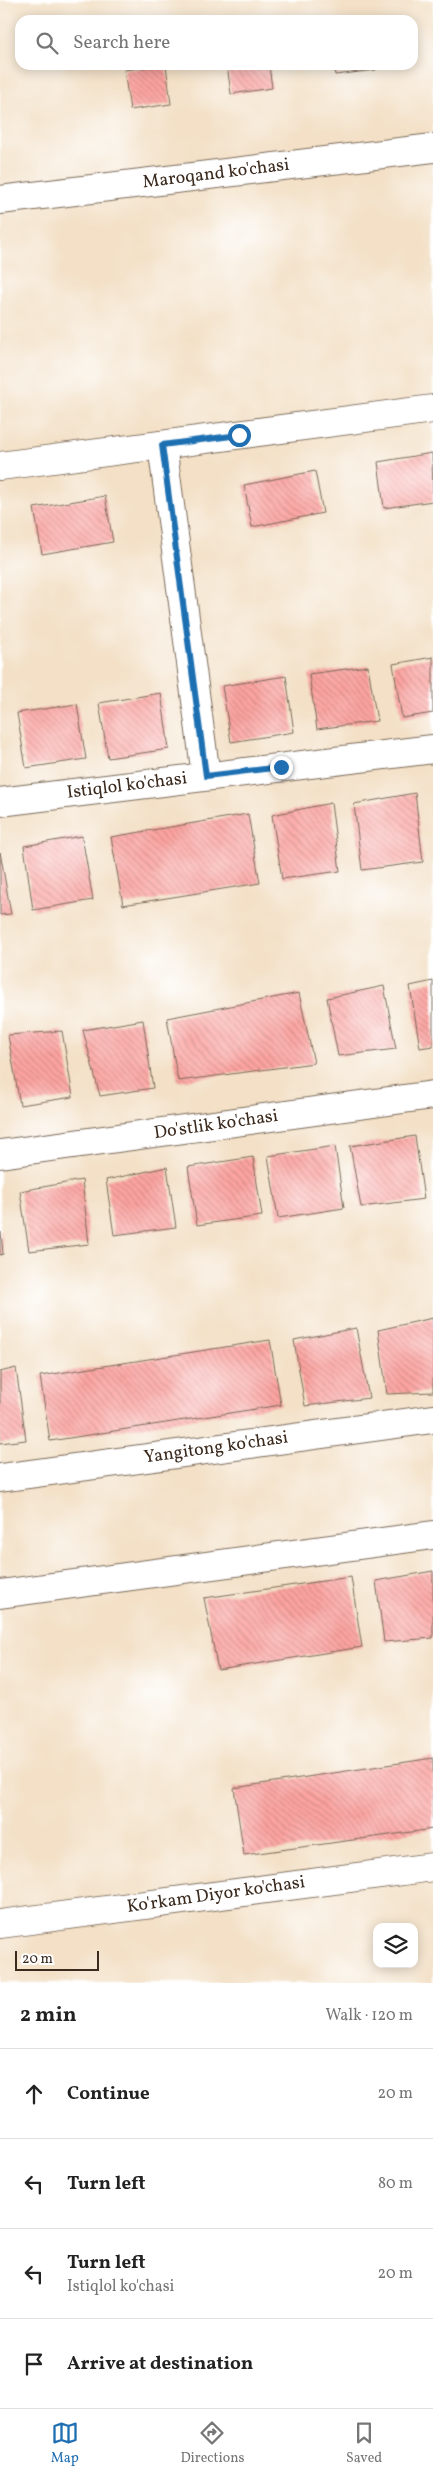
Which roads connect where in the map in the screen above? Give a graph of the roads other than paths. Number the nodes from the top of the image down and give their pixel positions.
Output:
1 (433, 148) edge
2 (0, 200) edge
3 (433, 409) edge
4 (162, 445) junction
5 (0, 466) edge
6 (433, 749) edge
7 (206, 776) junction
8 (0, 802) edge
9 (433, 1095) edge
10 (0, 1154) edge
11 (433, 1419) edge
12 (0, 1478) edge
13 (433, 1535) edge
14 (0, 1594) edge
15 (433, 1866) edge
16 (0, 1924) edge

1 - 2 street, Maroqand ko'chasi
3 - 4 street
4 - 5 street
4 - 7 street
6 - 7 street, Istiqlol ko'chasi
7 - 8 street, Istiqlol ko'chasi
9 - 10 street, Do'stlik ko'chasi
11 - 12 street, Yangitong ko'chasi
13 - 14 street
15 - 16 street, Ko'rkam Diyor ko'chasi

